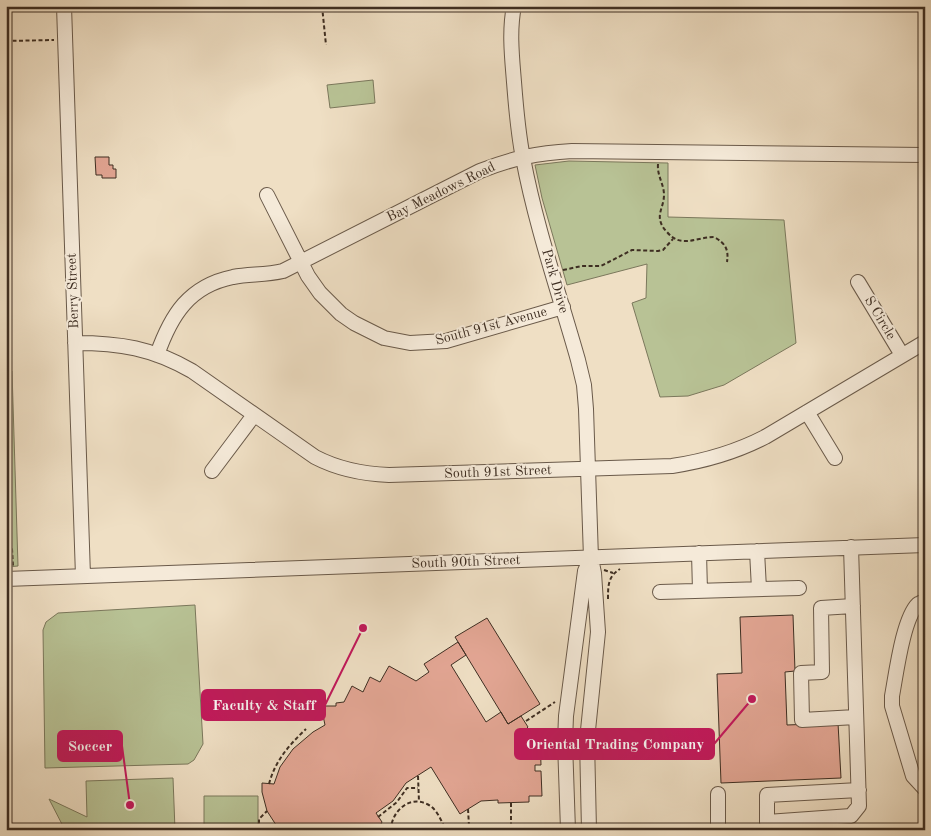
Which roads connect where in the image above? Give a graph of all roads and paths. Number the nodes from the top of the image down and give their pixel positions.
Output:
1 (64, 6) edge
2 (322, 6) edge
3 (514, 6) edge
4 (53, 7) edge
5 (6, 8) edge
6 (54, 40) dead end
7 (6, 41) edge
8 (326, 44) dead end
9 (925, 155) edge
10 (523, 157) junction
11 (658, 160) dead end
12 (267, 195) dead end
13 (673, 239) junction
14 (302, 262) junction
15 (727, 262) dead end
16 (562, 270) dead end
17 (858, 282) dead end
18 (563, 306) junction
19 (925, 342) edge
20 (75, 343) junction
21 (157, 354) junction
22 (902, 355) junction
23 (807, 412) junction
24 (254, 415) junction
25 (835, 458) dead end
26 (588, 469) junction
27 (212, 471) dead end
28 (6, 537) edge
29 (925, 544) edge
30 (851, 548) junction
31 (757, 551) junction
32 (699, 554) junction
33 (591, 558) junction
34 (10, 573) edge
35 (83, 576) junction
36 (799, 588) dead end
37 (759, 589) junction
38 (700, 591) junction
39 (660, 592) dead end
40 (925, 601) edge
41 (853, 606) junction
42 (561, 698) dead end
43 (856, 716) junction
44 (526, 721) dead end
45 (306, 729) dead end
46 (418, 776) dead end
47 (269, 784) dead end
48 (418, 788) junction
49 (859, 790) junction
50 (925, 790) edge
51 (718, 794) dead end
52 (419, 802) junction
53 (510, 803) dead end
54 (468, 809) dead end
55 (267, 811) dead end
56 (378, 817) dead end
57 (444, 826) junction
58 (469, 826) junction
59 (511, 826) junction
60 (768, 826) edge
61 (259, 830) edge
62 (391, 830) edge
63 (442, 830) edge
64 (524, 830) edge
65 (568, 830) edge
66 (589, 830) edge
67 (718, 830) edge

1 - 20 street, Berry Street
2 - 8 path
3 - 10 street, Park Drive
4 - 5 path
6 - 7 path
9 - 10 street, Bay Meadows Road
10 - 14 street, Bay Meadows Road
10 - 18 street, Park Drive
11 - 13 path
12 - 14 street, South 91st Avenue
13 - 15 path
13 - 16 path
14 - 18 street, South 91st Avenue
14 - 21 street, Bay Meadows Road
17 - 22 street, S Circle
18 - 26 street, Park Drive
19 - 22 street, South 91st Street
20 - 21 street, South 91st Street
20 - 35 street, Berry Street
21 - 24 street, South 91st Street
22 - 23 street, South 91st Street
23 - 25 street
23 - 26 street, South 91st Street
24 - 26 street, South 91st Street
24 - 27 street
26 - 33 street, Park Drive
28 - 34 path
29 - 30 street, South 90th Street
30 - 31 street, South 90th Street
30 - 41 street
31 - 32 street, South 90th Street
31 - 37 street
32 - 33 street, South 90th Street
32 - 38 street
33 - 35 street, South 90th Street
33 - 65 street, Park Drive
33 - 66 street, Park Drive
34 - 35 street, South 90th Street
36 - 37 street
37 - 38 street
38 - 39 street
40 - 50 street
41 - 43 street
41 - 43 street
42 - 44 path
43 - 49 street
45 - 47 path
46 - 48 path
48 - 52 path
48 - 56 path
49 - 60 street
49 - 60 street
51 - 67 street
52 - 57 path
52 - 62 path
53 - 59 path
54 - 58 path
55 - 61 path
57 - 58 path
57 - 63 path
58 - 59 path
59 - 64 path

